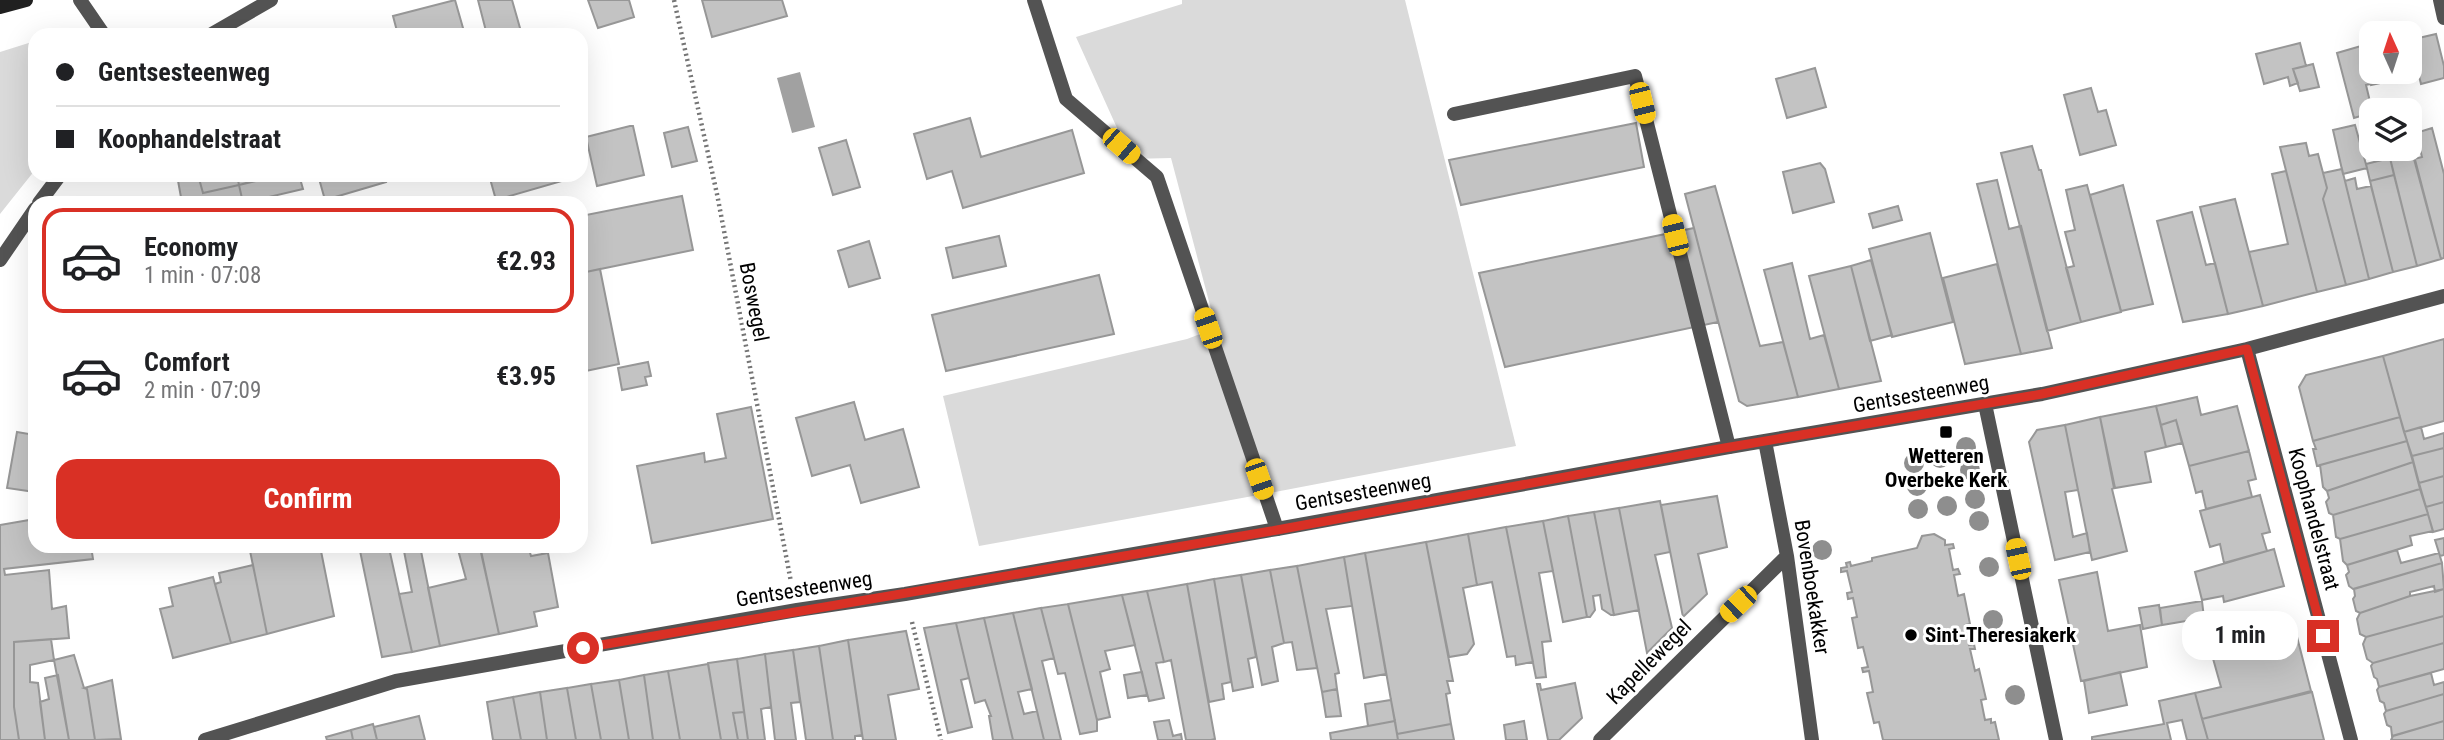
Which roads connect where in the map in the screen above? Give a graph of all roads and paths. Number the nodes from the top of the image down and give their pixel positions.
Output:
1 (26, 0) edge
2 (80, 0) edge
3 (271, 0) edge
4 (674, 0) edge
5 (1034, 0) edge
6 (2440, 0) edge
7 (0, 7) edge
8 (2444, 18) edge
9 (99, 28) edge
10 (222, 28) edge
11 (1454, 114) dead end
12 (28, 219) edge
13 (0, 260) edge
14 (2444, 296) edge
15 (2247, 349) junction
16 (1985, 404) junction
17 (1765, 441) junction
18 (1729, 447) junction
19 (1277, 530) junction
20 (1787, 556) junction
21 (905, 594) junction
22 (797, 610) junction
23 (205, 740) edge
24 (941, 740) edge
25 (1600, 740) edge
26 (1812, 740) edge
27 (2056, 740) edge
28 (2351, 740) edge

1 - 7 street
2 - 9 street
3 - 10 street
4 - 22 path, Boswegel
5 - 19 street
6 - 8 street
11 - 18 street
12 - 13 street
14 - 15 street, Gentsesteenweg
15 - 16 street, Gentsesteenweg
15 - 28 street, Koophandelstraat
16 - 17 street, Gentsesteenweg
16 - 27 street
17 - 18 street, Gentsesteenweg
17 - 20 street, Bovenboekakker
18 - 19 street, Gentsesteenweg
19 - 21 street, Gentsesteenweg
20 - 25 street, Kapellewegel
20 - 26 street, Bovenboekakker
21 - 22 street, Gentsesteenweg
21 - 24 path
22 - 23 street, Gentsesteenweg

